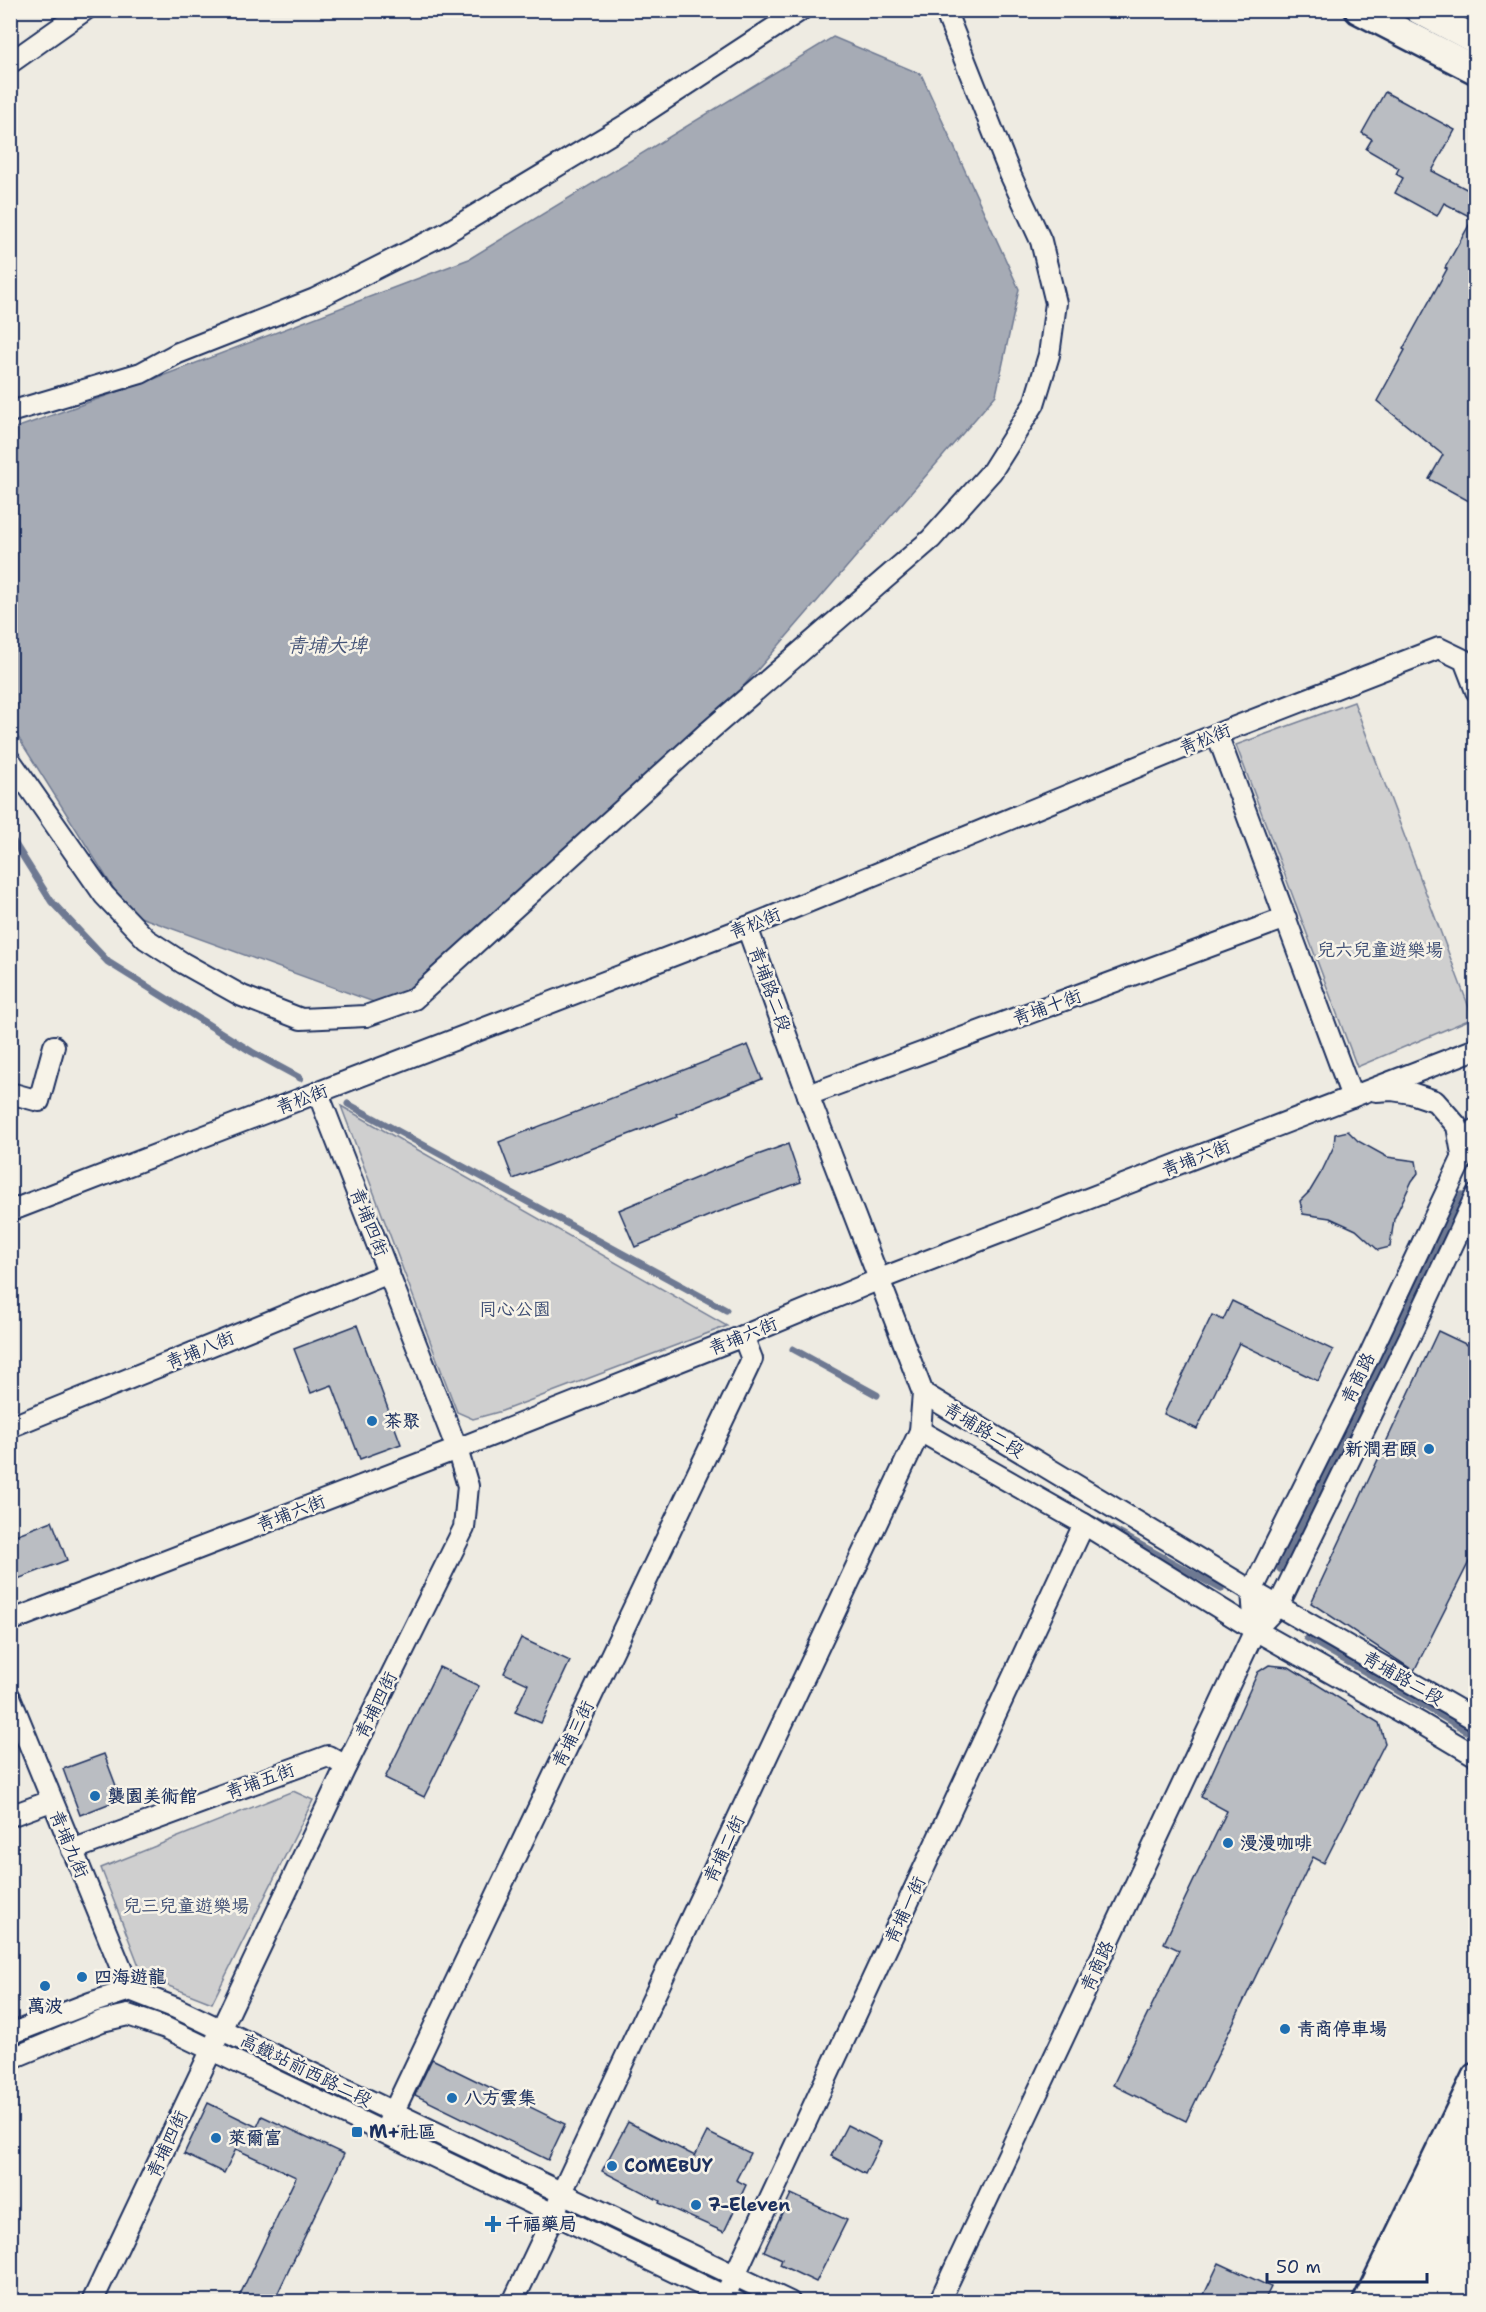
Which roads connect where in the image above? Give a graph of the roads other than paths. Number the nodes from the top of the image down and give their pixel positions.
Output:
1 (85, 10) edge
2 (801, 10) edge
3 (945, 10) edge
4 (1359, 10) edge
5 (1419, 10) edge
6 (1476, 40) edge
7 (10, 63) edge
8 (1476, 70) edge
9 (10, 412) edge
10 (1476, 691) edge
11 (1217, 734) junction
12 (10, 760) edge
13 (1286, 918) junction
14 (747, 927) junction
15 (54, 1046) dead end
16 (1476, 1049) edge
17 (10, 1093) edge
18 (318, 1093) junction
19 (1360, 1094) junction
20 (808, 1095) junction
21 (1476, 1129) edge
22 (1462, 1154) junction
23 (1476, 1195) edge
24 (10, 1211) edge
25 (389, 1273) junction
26 (880, 1280) junction
27 (743, 1336) junction
28 (923, 1393) junction
29 (10, 1427) edge
30 (921, 1431) junction
31 (457, 1449) junction
32 (1084, 1524) junction
33 (1252, 1591) junction
34 (1278, 1606) junction
35 (10, 1621) edge
36 (1254, 1630) junction
37 (10, 1697) edge
38 (1476, 1720) edge
39 (1476, 1756) edge
40 (346, 1766) junction
41 (51, 1801) junction
42 (10, 1816) edge
43 (72, 1850) junction
44 (130, 1990) junction
45 (221, 2029) junction
46 (10, 2034) edge
47 (211, 2050) junction
48 (10, 2059) edge
49 (1476, 2078) edge
50 (392, 2112) junction
51 (384, 2132) junction
52 (1476, 2139) edge
53 (562, 2192) junction
54 (1476, 2202) edge
55 (555, 2213) junction
56 (1476, 2264) edge
57 (734, 2275) junction
58 (731, 2298) edge
59 (92, 2301) edge
60 (513, 2301) edge
61 (790, 2301) edge
62 (939, 2301) edge
63 (1367, 2301) edge
64 (1396, 2301) edge
65 (1427, 2301) edge
66 (1458, 2301) edge

1 - 7 street
2 - 9 street
3 - 12 street
4 - 8 street
5 - 6 street
10 - 11 street, 青松街
11 - 13 street
11 - 14 street, 青松街
13 - 19 street
13 - 20 street, 青埔十街
14 - 18 street, 青松街
14 - 20 street, 青埔路二段
15 - 17 street
16 - 19 street, 青埔六街
18 - 24 street, 青松街
18 - 25 street, 青埔四街
19 - 22 street
19 - 26 street, 青埔六街
20 - 26 street, 青埔路二段
21 - 22 street, 青商路
22 - 33 street, 青商路
23 - 34 street, 青商路
25 - 29 street, 青埔八街
25 - 31 street, 青埔四街
26 - 27 street, 青埔六街
26 - 28 street, 青埔路二段
27 - 31 street, 青埔六街
27 - 50 street, 青埔三街
28 - 30 street, 青埔二街
28 - 33 street, 青埔路二段
30 - 32 street, 青埔路二段
30 - 53 street, 青埔二街
31 - 35 street, 青埔六街
31 - 40 street, 青埔四街
32 - 36 street, 青埔路二段
32 - 57 street, 青埔一街
33 - 34 street, 青埔路二段
33 - 36 street, 青商路
34 - 36 street, 青商路
34 - 38 street, 青埔路二段
36 - 39 street, 青埔路二段
36 - 62 street, 青商路
37 - 41 street, 青埔九街
40 - 43 street, 青埔五街
40 - 45 street, 青埔四街
41 - 42 street
41 - 43 street, 青埔九街
43 - 44 street, 青埔九街
44 - 45 street, 高鐵站前西路二段
44 - 46 street
45 - 47 street, 青埔四街
45 - 50 street, 高鐵站前西路二段
47 - 48 street, 高鐵站前西路二段
47 - 51 street, 高鐵站前西路二段
47 - 59 street, 青埔四街
49 - 63 street
50 - 51 street, 青埔三街
50 - 53 street, 高鐵站前西路二段
51 - 55 street, 高鐵站前西路二段
52 - 64 main road
53 - 55 street, 青埔二街
53 - 57 street, 高鐵站前西路二段
54 - 65 main road
55 - 58 street, 高鐵站前西路二段
55 - 60 street, 青埔二街
56 - 66 street
57 - 58 street, 青埔一街
57 - 61 street, 高鐵站前西路二段

